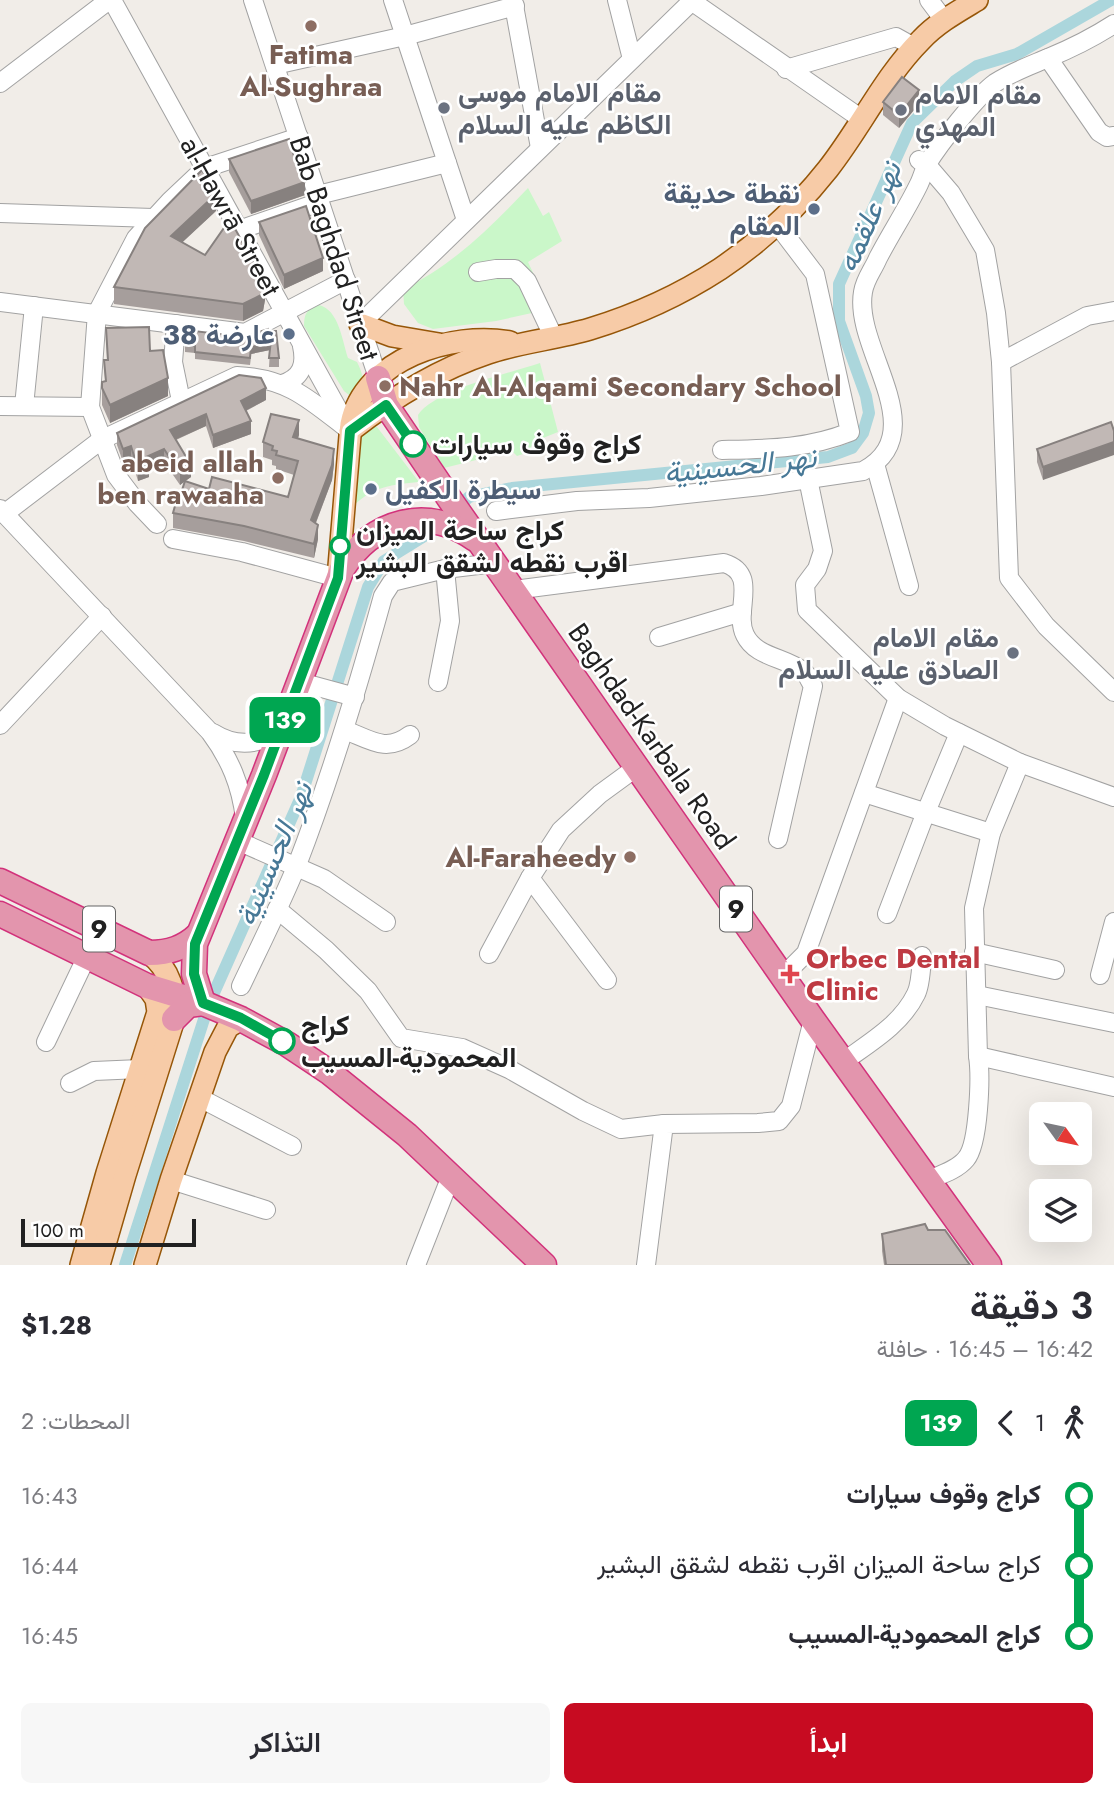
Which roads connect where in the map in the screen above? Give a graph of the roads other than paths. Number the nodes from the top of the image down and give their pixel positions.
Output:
1 (111, 0) edge
2 (253, 0) edge
3 (394, 0) edge
4 (617, 0) edge
5 (929, 0) edge
6 (976, 0) edge
7 (691, 1) edge
8 (514, 3) edge
9 (950, 11) edge
10 (1114, 24) edge
11 (405, 36) junction
12 (914, 47) junction
13 (1048, 58) junction
14 (632, 59) junction
15 (275, 65) junction
16 (786, 69) junction
17 (0, 83) edge
18 (863, 120) junction
19 (1114, 136) edge
20 (299, 137) junction
21 (540, 148) junction
22 (923, 162) junction
23 (447, 163) junction
24 (205, 168) junction
25 (319, 199) junction
26 (0, 213) edge
27 (153, 218) junction
28 (466, 220) junction
29 (777, 224) junction
30 (239, 230) junction
31 (478, 272) dead end
32 (346, 280) junction
33 (0, 302) edge
34 (34, 306) junction
35 (1114, 311) edge
36 (284, 312) junction
37 (97, 313) junction
38 (176, 324) junction
39 (360, 324) junction
40 (554, 338) junction
41 (302, 343) junction
42 (444, 344) junction
43 (519, 344) junction
44 (1001, 362) junction
45 (378, 378) junction
46 (282, 384) junction
47 (309, 399) junction
48 (181, 401) junction
49 (386, 405) junction
50 (0, 406) edge
51 (24, 406) junction
52 (90, 407) junction
53 (350, 431) junction
54 (102, 440) junction
55 (722, 450) dead end
56 (875, 464) junction
57 (347, 469) junction
58 (808, 479) junction
59 (496, 511) dead end
60 (2, 512) edge
61 (157, 524) dead end
62 (173, 539) dead end
63 (483, 547) junction
64 (445, 569) junction
65 (338, 578) junction
66 (909, 586) dead end
67 (514, 590) junction
68 (742, 612) junction
69 (102, 616) junction
70 (659, 637) dead end
71 (438, 682) dead end
72 (309, 685) junction
73 (1114, 692) edge
74 (348, 696) junction
75 (898, 698) junction
76 (0, 725) edge
77 (281, 730) junction
78 (345, 730) junction
79 (210, 732) junction
80 (960, 733) junction
81 (410, 735) dead end
82 (1020, 763) junction
83 (637, 766) junction
84 (864, 793) junction
85 (1114, 797) edge
86 (926, 812) junction
87 (991, 833) junction
88 (245, 837) junction
89 (778, 839) dead end
90 (289, 864) junction
91 (530, 878) junction
92 (0, 881) edge
93 (277, 909) junction
94 (0, 914) edge
95 (887, 914) dead end
96 (386, 922) dead end
97 (1114, 922) edge
98 (198, 935) junction
99 (974, 952) junction
100 (149, 953) junction
101 (489, 954) dead end
102 (87, 956) junction
103 (922, 956) dead end
104 (1055, 970) dead end
105 (1100, 975) dead end
106 (783, 976) junction
107 (607, 981) dead end
108 (241, 986) dead end
109 (977, 995) junction
110 (203, 1003) junction
111 (169, 1010) junction
112 (241, 1018) junction
113 (813, 1020) junction
114 (1114, 1023) edge
115 (46, 1042) dead end
116 (978, 1056) junction
117 (843, 1062) junction
118 (140, 1069) junction
119 (70, 1083) dead end
120 (1114, 1087) edge
121 (200, 1098) junction
122 (664, 1124) junction
123 (292, 1146) dead end
124 (451, 1176) junction
125 (171, 1180) junction
126 (928, 1180) junction
127 (266, 1210) dead end
128 (651, 1264) edge
129 (80, 1265) edge
130 (100, 1265) edge
131 (145, 1265) edge
132 (416, 1265) edge
133 (544, 1265) edge
134 (989, 1265) edge

1 - 17 street
1 - 24 street, al-Ḥawrā Street
2 - 15 street, Bab Baghdad Street
3 - 11 street
4 - 14 street
5 - 9 street
6 - 9 main road
7 - 14 street
7 - 16 street
8 - 11 street
8 - 21 street
9 - 12 main road
10 - 13 street
11 - 15 street
11 - 23 street
12 - 16 street
12 - 18 main road
13 - 19 street
13 - 22 street
14 - 21 street
15 - 20 street, Bab Baghdad Street
16 - 18 street
18 - 29 main road
20 - 24 street
20 - 25 street, Bab Baghdad Street
21 - 28 street
22 - 44 street
22 - 56 street
23 - 25 street
23 - 28 street
24 - 27 street
24 - 30 street, al-Ḥawrā Street
25 - 30 street
25 - 32 street, Bab Baghdad Street
26 - 27 street
27 - 37 street
28 - 39 street
29 - 40 main road
29 - 55 street
30 - 36 street, al-Ḥawrā Street
31 - 40 street
32 - 36 street
32 - 39 street, Bab Baghdad Street
33 - 34 street
34 - 37 street
34 - 51 street
35 - 44 street
36 - 38 street
36 - 41 street, al-Ḥawrā Street
37 - 38 street
37 - 52 street
38 - 48 street
39 - 42 main road
39 - 45 street, Bab Baghdad Street
40 - 43 main road
41 - 46 street
41 - 53 street, al-Ḥawrā Street
42 - 43 main road
42 - 45 main road
43 - 49 main road
44 - 73 street
45 - 49 highway, Baghdad-Karbala Road
45 - 53 main road, Bab Baghdad Street
46 - 47 street
46 - 48 street
47 - 53 street
47 - 57 street
48 - 54 street
49 - 53 main road
49 - 63 highway, Baghdad-Karbala Road
50 - 51 street
51 - 52 street
52 - 54 street
53 - 57 main road, Bab Baghdad Street
54 - 60 street
54 - 61 street
56 - 58 street
56 - 66 street
57 - 65 main road, Bab Baghdad Street
58 - 59 street
58 - 75 street
60 - 69 street
62 - 65 street
63 - 64 street
63 - 65 highway, 9
63 - 67 highway, Baghdad-Karbala Road / 9
64 - 71 street
64 - 74 street
65 - 72 highway, 9
67 - 68 street
67 - 83 highway, Baghdad-Karbala Road / 9
68 - 70 street
68 - 89 street
69 - 76 street
69 - 79 street
72 - 74 street
72 - 77 highway, 9
74 - 78 street
75 - 80 street
75 - 84 street
77 - 79 street
77 - 88 highway, 9
78 - 81 street
78 - 90 street
79 - 88 street
80 - 82 street
80 - 86 street
82 - 85 street
82 - 87 street
83 - 91 street
83 - 106 highway, Baghdad-Karbala Road / 9
84 - 86 street
84 - 106 street
86 - 87 street
86 - 95 street
87 - 99 street
88 - 90 street
88 - 98 highway, 9
90 - 93 street
90 - 96 street
91 - 101 street
91 - 107 street
92 - 100 highway, 9
93 - 108 street
93 - 122 street
94 - 102 highway, 9
97 - 105 street
98 - 100 highway, 9
98 - 110 highway
99 - 104 street
99 - 109 street
100 - 111 main road
102 - 111 highway, 9
102 - 115 street
103 - 117 street
106 - 113 highway, Baghdad-Karbala Road / 9
109 - 114 street
109 - 116 street
110 - 111 highway, 9
110 - 112 highway, 9
111 - 118 main road
111 - 130 main road
112 - 121 main road
112 - 124 highway, 9
113 - 117 highway, Baghdad-Karbala Road / 9
113 - 122 street
116 - 120 street
116 - 126 street
117 - 126 highway, Baghdad-Karbala Road / 9
118 - 119 street
118 - 129 main road
121 - 123 street
121 - 125 main road
122 - 128 street
124 - 132 street
124 - 133 highway, 9
125 - 127 street
125 - 131 main road
126 - 134 highway, Baghdad-Karbala Road / 9

